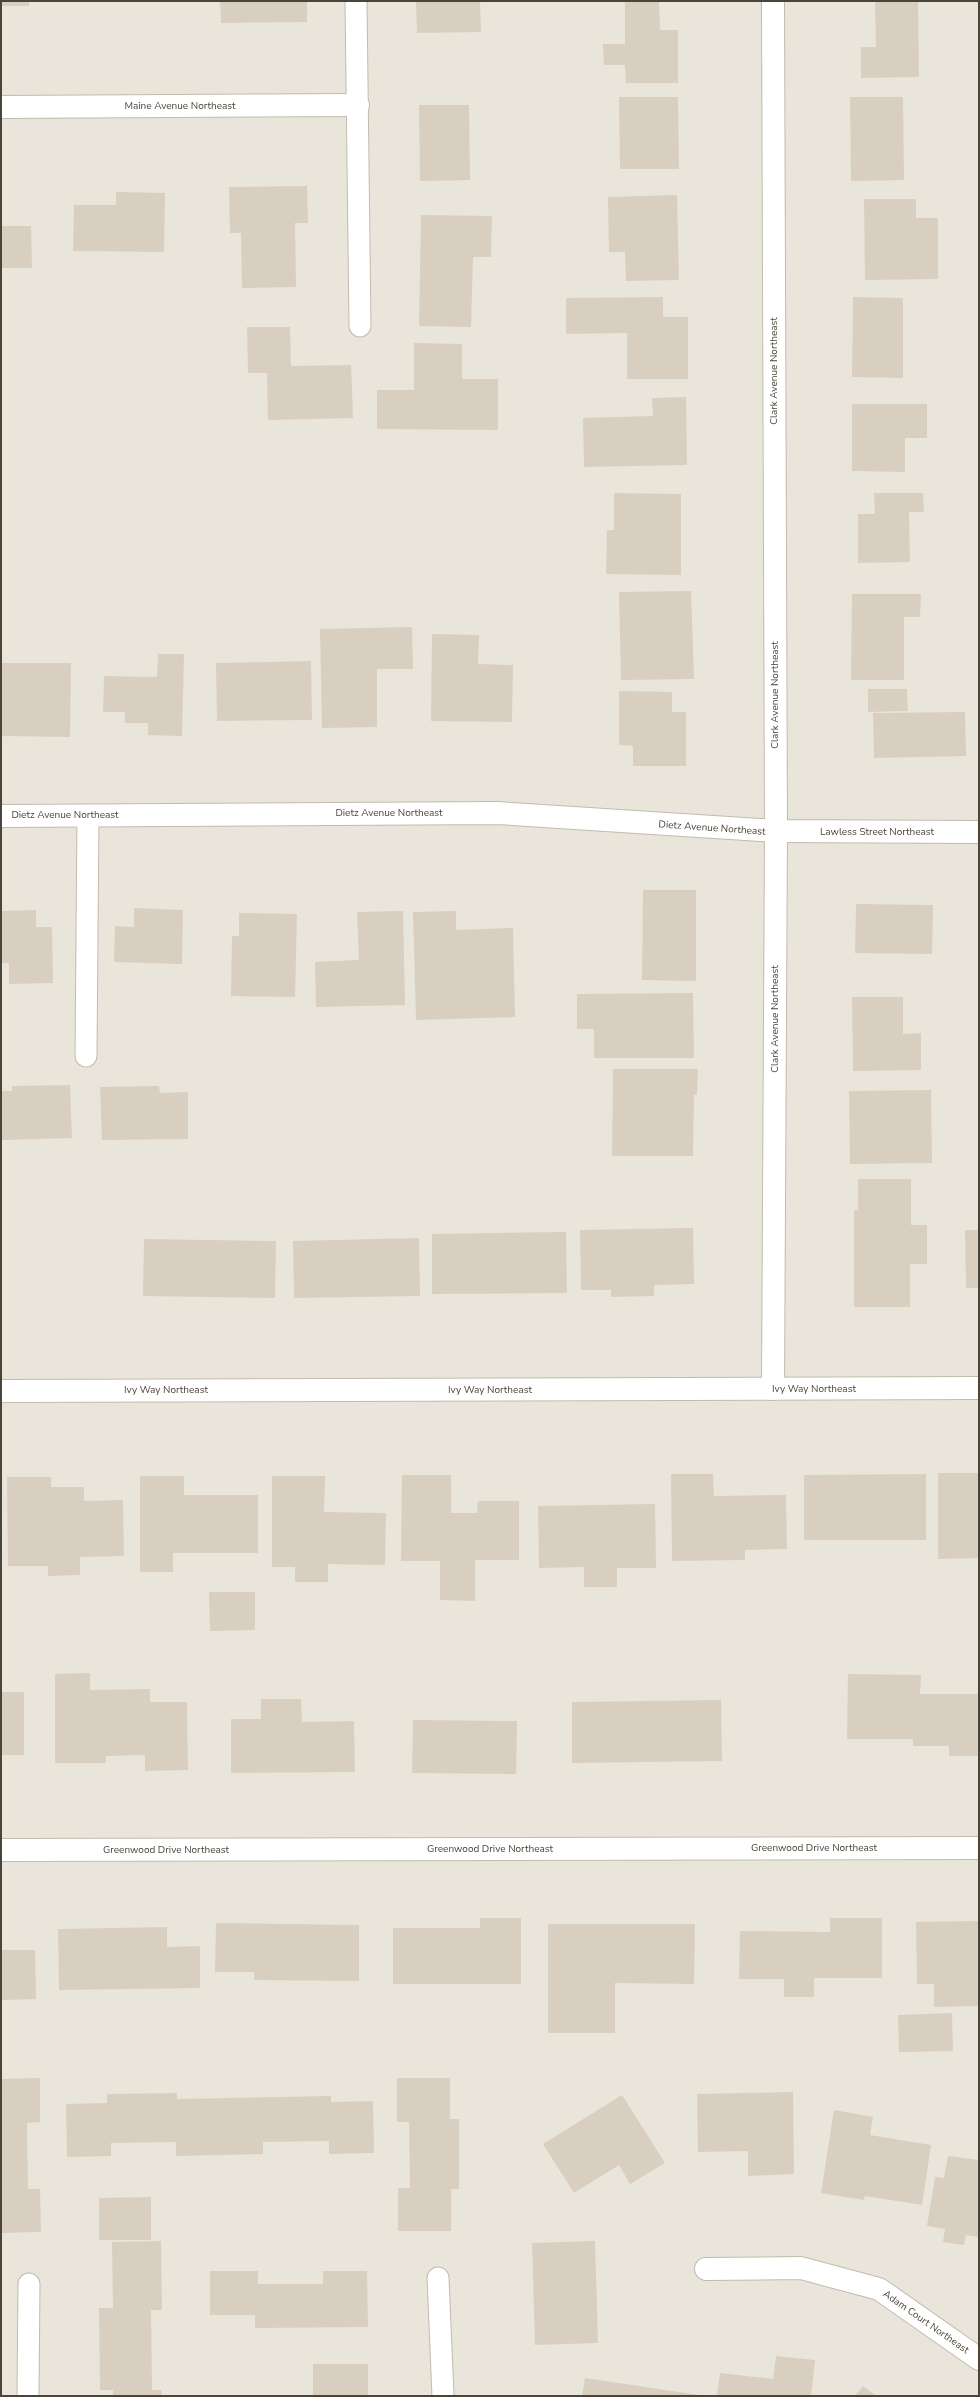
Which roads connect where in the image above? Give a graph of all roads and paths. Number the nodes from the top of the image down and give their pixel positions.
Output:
1 (356, 1) edge
2 (773, 1) edge
3 (358, 105) junction
4 (1, 107) edge
5 (360, 326) dead end
6 (88, 815) junction
7 (1, 816) edge
8 (776, 832) junction
9 (979, 832) edge
10 (86, 1056) dead end
11 (979, 1388) edge
12 (772, 1390) junction
13 (1, 1391) edge
14 (979, 1848) edge
15 (1, 1850) edge
16 (706, 2269) dead end
17 (438, 2278) dead end
18 (29, 2284) dead end
19 (979, 2359) edge
20 (28, 2396) edge
21 (443, 2396) edge

1 - 3 lane
2 - 8 street, Clark Avenue Northeast
3 - 4 street, Maine Avenue Northeast
3 - 5 lane
6 - 7 street, Dietz Avenue Northeast
6 - 8 street, Dietz Avenue Northeast
6 - 10 lane
8 - 9 street, Lawless Street Northeast
8 - 12 street, Clark Avenue Northeast
11 - 12 street, Ivy Way Northeast
12 - 13 street, Ivy Way Northeast
14 - 15 street, Greenwood Drive Northeast
16 - 19 street, Adam Court Northeast
17 - 21 lane
18 - 20 lane

